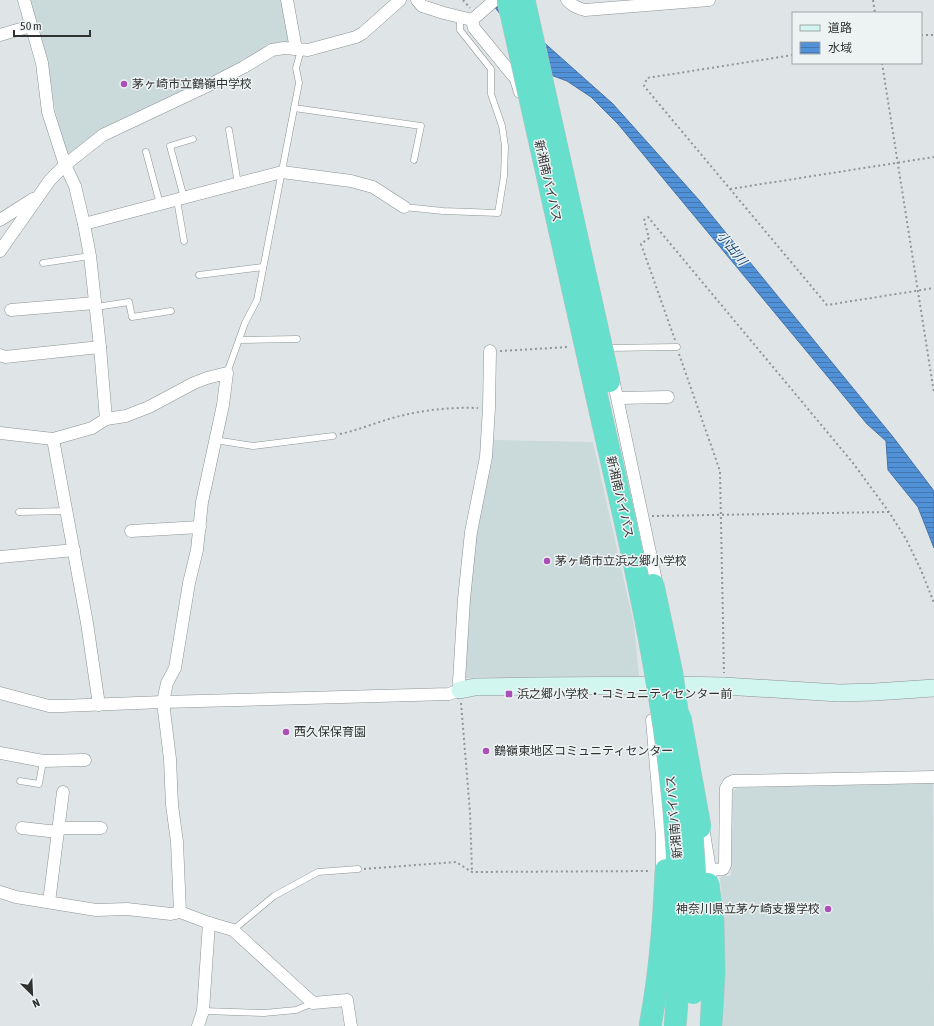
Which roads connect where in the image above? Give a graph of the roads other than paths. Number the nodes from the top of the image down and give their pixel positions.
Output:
1 (24, 0) edge
2 (287, 0) edge
3 (400, 0) edge
4 (417, 0) edge
5 (495, 0) edge
6 (508, 0) edge
7 (524, 0) edge
8 (567, 0) edge
9 (710, 0) edge
10 (639, 3) edge
11 (611, 4) edge
12 (471, 17) junction
13 (31, 26) junction
14 (0, 35) edge
15 (299, 50) junction
16 (524, 104) junction
17 (294, 108) junction
18 (229, 130) dead end
19 (193, 139) dead end
20 (146, 152) dead end
21 (414, 160) dead end
22 (65, 165) junction
23 (282, 172) junction
24 (238, 184) junction
25 (38, 196) junction
26 (181, 199) junction
27 (160, 204) junction
28 (404, 207) joint
29 (0, 220) edge
30 (84, 224) junction
31 (184, 241) dead end
32 (0, 251) edge
33 (90, 256) junction
34 (44, 263) dead end
35 (263, 267) junction
36 (199, 275) dead end
37 (95, 305) junction
38 (11, 310) dead end
39 (171, 311) dead end
40 (297, 339) dead end
41 (239, 340) junction
42 (100, 347) junction
43 (677, 347) road end
44 (606, 348) junction
45 (490, 351) road end
46 (0, 355) edge
47 (227, 373) junction
48 (668, 397) dead end
49 (618, 398) junction
50 (106, 419) junction
51 (0, 433) edge
52 (333, 436) road end
53 (53, 439) junction
54 (215, 440) junction
55 (67, 511) junction
56 (19, 512) dead end
57 (200, 527) junction
58 (131, 531) dead end
59 (74, 550) junction
60 (0, 557) edge
61 (664, 682) junction
62 (934, 688) edge
63 (460, 690) junction
64 (0, 693) edge
65 (163, 702) junction
66 (99, 705) junction
67 (0, 754) edge
68 (85, 760) dead end
69 (43, 761) junction
70 (934, 777) edge
71 (20, 781) dead end
72 (63, 792) dead end
73 (22, 828) dead end
74 (102, 828) dead end
75 (58, 830) junction
76 (358, 869) road end
77 (710, 870) junction
78 (0, 892) edge
79 (49, 902) junction
80 (180, 912) junction
81 (209, 924) junction
82 (233, 930) junction
83 (313, 1003) junction
84 (203, 1011) junction
85 (198, 1026) edge
86 (351, 1026) edge
87 (650, 1026) edge
88 (657, 1026) edge
89 (675, 1026) edge
90 (691, 1026) edge
91 (712, 1026) edge

1 - 13 street
2 - 15 street
3 - 15 street
4 - 12 street
5 - 12 street
6 - 61 highway, 新湘南バイパス, bridge
7 - 61 highway, 新湘南バイパス, bridge
8 - 11 street
9 - 10 street
10 - 11 street
12 - 16 street
12 - 28 lane
13 - 14 street
13 - 22 street
15 - 17 lane
15 - 22 street
16 - 44 street
16 - 61 street
17 - 21 lane
17 - 23 lane
18 - 24 lane
19 - 26 lane
20 - 27 lane
22 - 25 street
22 - 30 street
23 - 24 street
23 - 28 street
23 - 35 lane
24 - 26 street
25 - 29 street
25 - 32 street
26 - 27 street
26 - 31 lane
27 - 30 street
30 - 33 street
33 - 34 lane
33 - 37 street
35 - 36 lane
35 - 41 lane
37 - 38 street
37 - 39 lane
37 - 42 street
40 - 41 lane
41 - 47 lane
42 - 46 street
42 - 50 street
43 - 44 lane
44 - 49 street
45 - 63 street
47 - 50 street
47 - 54 street
48 - 49 street
49 - 61 street
50 - 53 street
51 - 53 street
52 - 54 lane
53 - 55 street
54 - 57 street
55 - 56 lane
55 - 59 street
57 - 58 street
57 - 65 street
59 - 60 street
59 - 66 street
61 - 62 street
61 - 63 street
61 - 77 street
61 - 87 highway, bridge
61 - 88 street
61 - 89 highway, 新湘南バイパス, bridge
61 - 90 highway, 新湘南バイパス, bridge
61 - 91 highway, bridge
63 - 65 street
64 - 66 street
65 - 66 street
65 - 80 street
67 - 69 street
68 - 69 street
69 - 71 lane
70 - 77 street
72 - 75 street
73 - 75 street
74 - 75 street
75 - 79 street
76 - 82 lane
77 - 91 street
78 - 79 street
79 - 80 street
80 - 81 street
81 - 82 street
81 - 84 street
82 - 83 street
83 - 84 lane
83 - 86 street
84 - 85 street

